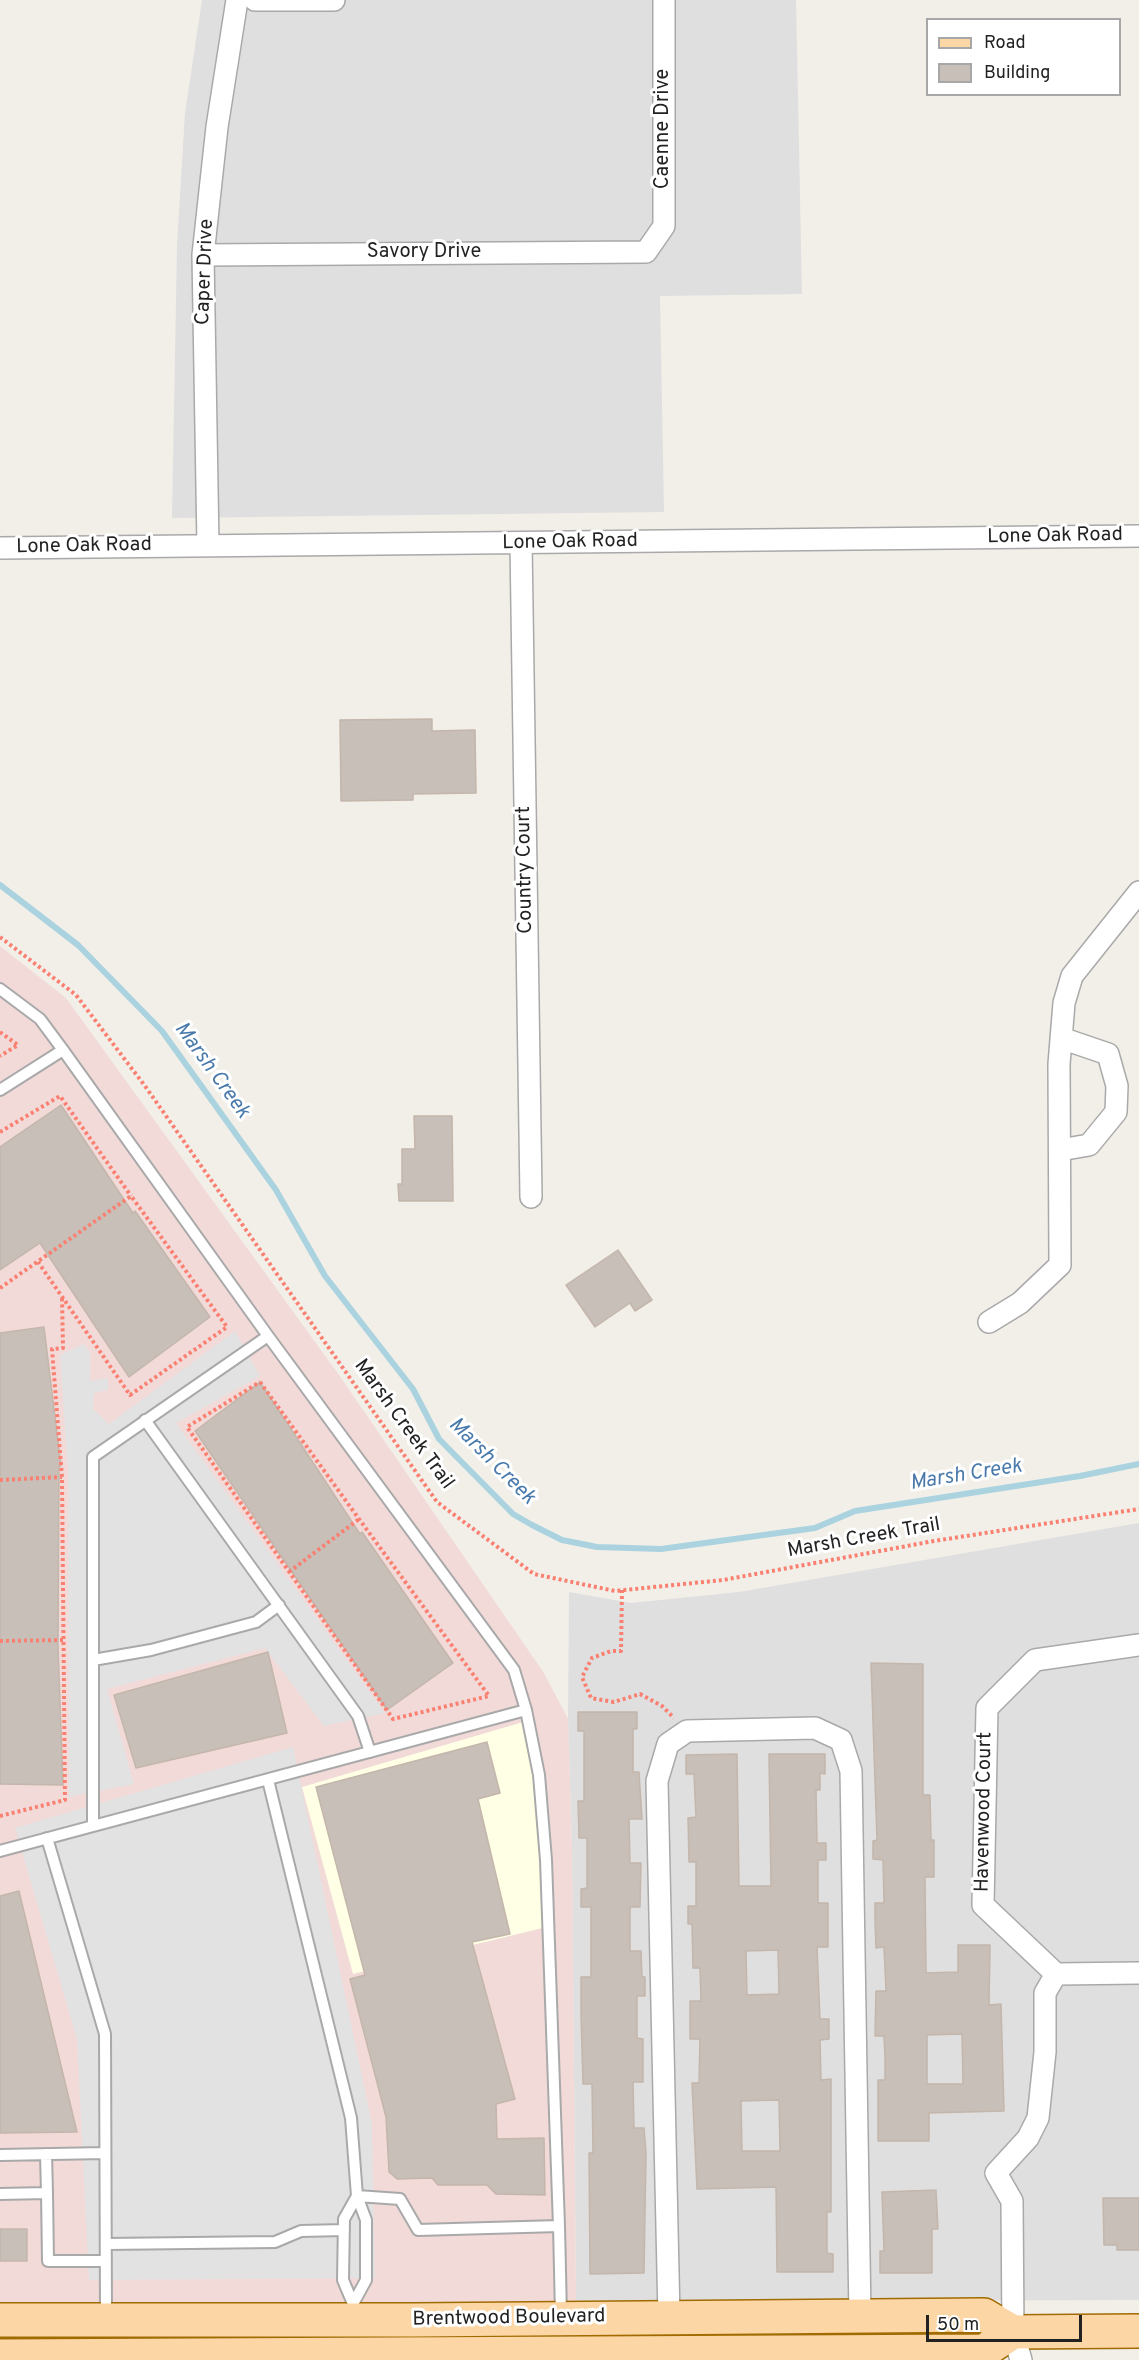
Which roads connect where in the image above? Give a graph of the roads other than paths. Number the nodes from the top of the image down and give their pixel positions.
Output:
1 (237, 0) edge
2 (255, 0) edge
3 (334, 0) edge
4 (664, 0) edge
5 (646, 252) joint
6 (203, 255) junction
7 (1139, 536) edge
8 (521, 543) junction
9 (208, 546) junction
10 (0, 548) edge
11 (1139, 892) edge
12 (0, 989) edge
13 (1061, 1038) junction
14 (63, 1050) junction
15 (0, 1090) edge
16 (1060, 1150) junction
17 (531, 1197) dead end
18 (989, 1322) dead end
19 (268, 1336) junction
20 (145, 1420) junction
21 (279, 1605) junction
22 (1139, 1644) edge
23 (93, 1660) junction
24 (526, 1710) junction
25 (370, 1752) junction
26 (268, 1780) junction
27 (93, 1826) junction
28 (47, 1838) junction
29 (0, 1851) edge
30 (1139, 1973) edge
31 (1056, 1974) junction
32 (105, 2153) junction
33 (46, 2154) junction
34 (0, 2155) edge
35 (47, 2193) junction
36 (0, 2194) edge
37 (357, 2196) junction
38 (559, 2226) junction
39 (344, 2230) junction
40 (106, 2244) junction
41 (106, 2261) junction
42 (354, 2311) junction
43 (860, 2314) junction
44 (669, 2317) junction
45 (561, 2319) junction
46 (0, 2320) edge
47 (106, 2320) junction
48 (414, 2320) junction
49 (1139, 2331) edge
50 (1013, 2351) edge
51 (292, 2354) junction
52 (0, 2356) edge
53 (355, 2357) edge
54 (414, 2357) edge
55 (80, 2358) edge

1 - 6 street, Caper Drive
2 - 3 street
4 - 5 street, Caenne Drive
5 - 6 street, Savory Drive
6 - 9 street, Caper Drive
7 - 8 street, Lone Oak Road
8 - 9 street, Lone Oak Road
8 - 17 street, Country Court
9 - 10 street, Lone Oak Road
11 - 13 street
12 - 14 lane
13 - 16 street
13 - 16 street
14 - 15 lane
14 - 19 lane
16 - 18 street
19 - 20 lane
19 - 24 lane
20 - 21 lane
20 - 23 lane
21 - 23 lane
21 - 25 lane
22 - 31 street, Havenwood Court
23 - 27 lane
24 - 25 lane
24 - 38 lane
25 - 26 lane
26 - 27 lane
26 - 37 lane
27 - 28 lane
28 - 29 lane
28 - 32 lane
30 - 31 street
31 - 50 street
32 - 33 lane
32 - 40 lane
33 - 34 lane
33 - 35 lane
35 - 36 lane
35 - 41 lane
37 - 38 lane
37 - 39 lane
37 - 42 lane
38 - 45 lane
39 - 40 lane
39 - 42 lane
40 - 41 lane
41 - 47 lane
42 - 47 main road, Brentwood Boulevard
42 - 48 main road, Brentwood Boulevard
42 - 51 main road
43 - 44 main road, Brentwood Boulevard
43 - 44 street
43 - 50 main road, Brentwood Boulevard
44 - 45 main road, Brentwood Boulevard
45 - 48 main road, Brentwood Boulevard
46 - 47 main road, Brentwood Boulevard
48 - 53 main road
49 - 50 main road
50 - 54 main road, Brentwood Boulevard
51 - 53 main road, Brentwood Boulevard
51 - 55 main road, Brentwood Boulevard
52 - 55 main road, Brentwood Boulevard
53 - 54 main road, Brentwood Boulevard

